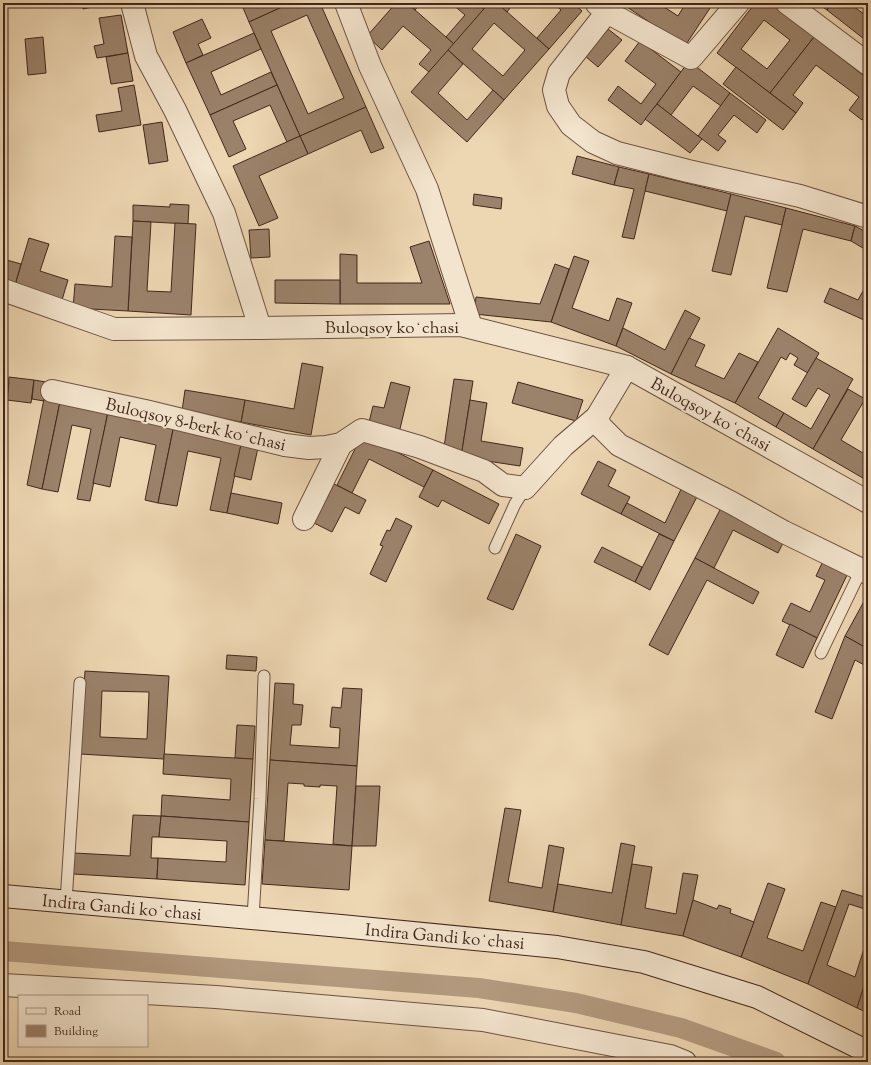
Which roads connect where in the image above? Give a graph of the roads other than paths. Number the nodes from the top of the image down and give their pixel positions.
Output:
1 (132, 3) edge
2 (346, 3) edge
3 (738, 3) edge
4 (787, 3) edge
5 (602, 7) edge
6 (868, 64) edge
7 (868, 217) edge
8 (3, 290) edge
9 (471, 327) junction
10 (260, 328) junction
11 (627, 367) junction
12 (52, 391) dead end
13 (597, 417) junction
14 (341, 444) junction
15 (525, 488) junction
16 (868, 502) edge
17 (304, 519) dead end
18 (495, 548) dead end
19 (865, 571) edge
20 (821, 653) dead end
21 (264, 676) dead end
22 (80, 683) dead end
23 (3, 896) edge
24 (66, 902) junction
25 (253, 918) junction
26 (3, 985) edge
27 (868, 1052) edge
28 (685, 1062) edge

1 - 10 street
2 - 9 street
3 - 5 street
4 - 6 street
5 - 7 street
8 - 10 street, Buloqsoy koʻchasi
9 - 10 street, Buloqsoy koʻchasi
9 - 11 street, Buloqsoy koʻchasi
11 - 13 street
11 - 16 street, Buloqsoy koʻchasi
12 - 14 street, Buloqsoy 8-berk koʻchasi
13 - 15 street
13 - 19 street
14 - 15 street, Buloqsoy 8-berk koʻchasi
14 - 17 street
15 - 18 lane
19 - 20 lane
21 - 25 lane
22 - 24 lane
23 - 24 street, Indira Gandi koʻchasi
24 - 25 street, Indira Gandi koʻchasi
25 - 27 street, Indira Gandi koʻchasi
26 - 28 street

